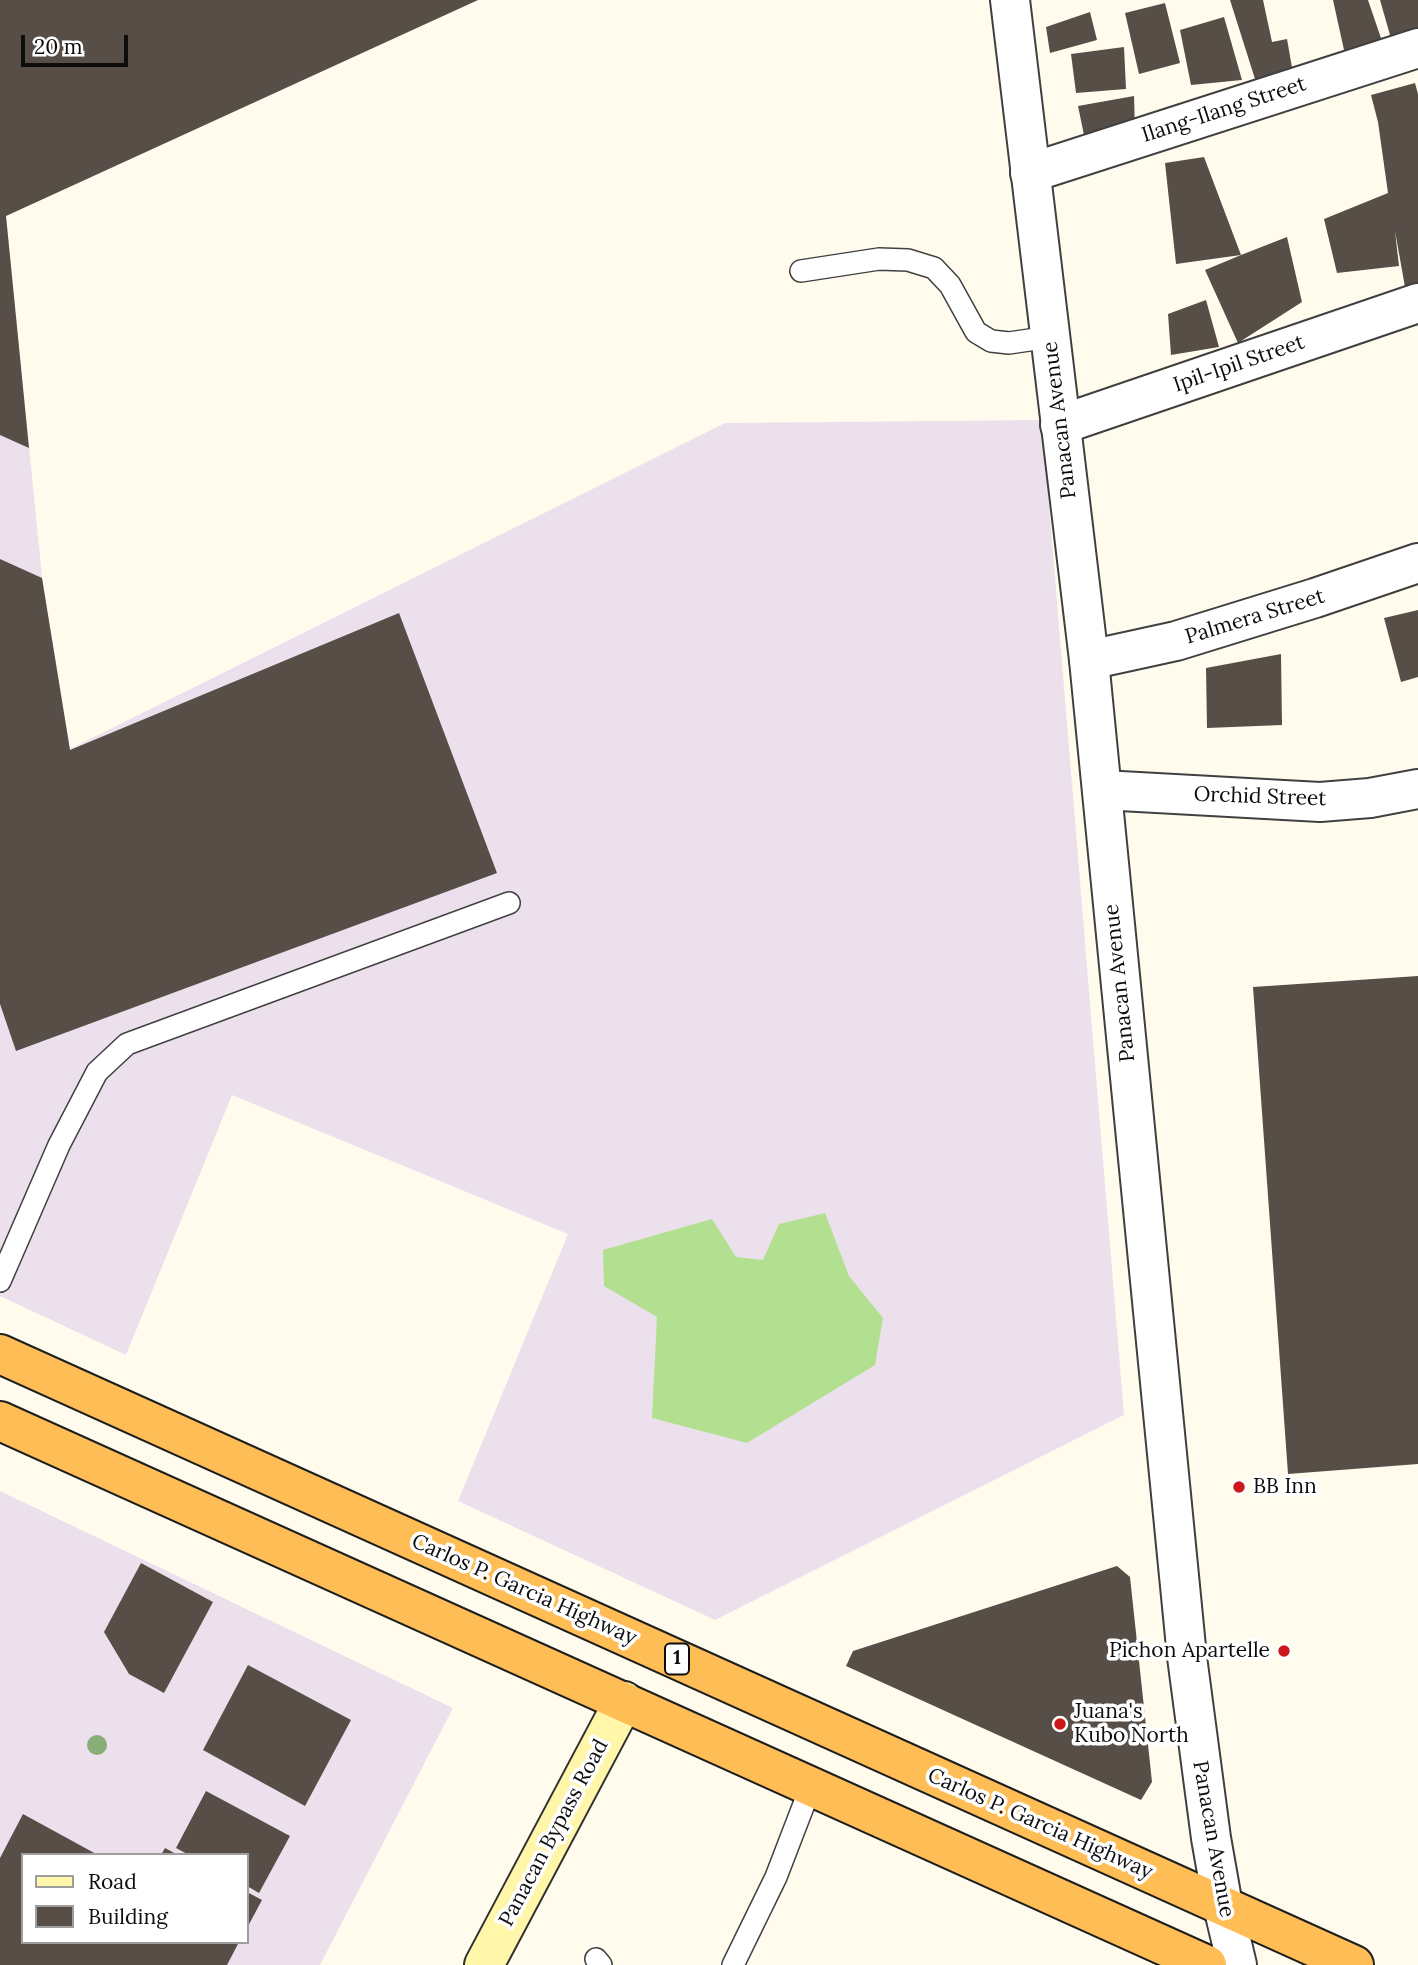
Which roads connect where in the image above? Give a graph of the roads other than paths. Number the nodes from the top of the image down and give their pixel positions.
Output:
1 (1010, 0) edge
2 (1418, 48) edge
3 (1030, 173) junction
4 (801, 271) dead end
5 (1418, 303) edge
6 (1050, 337) junction
7 (1060, 425) junction
8 (1418, 564) edge
9 (1089, 660) junction
10 (1418, 789) edge
11 (1102, 790) junction
12 (509, 903) dead end
13 (0, 1281) edge
14 (0, 1354) edge
15 (0, 1420) edge
16 (366, 1519) junction
17 (339, 1574) junction
18 (624, 1701) junction
19 (940, 1778) junction
20 (811, 1786) junction
21 (916, 1834) junction
22 (1223, 1906) junction
23 (484, 1965) edge
24 (733, 1965) edge
25 (1207, 1965) edge
26 (1237, 1965) edge
27 (1354, 1965) edge

1 - 3 street, Panacan Avenue
2 - 3 street, Ilang-Ilang Street
3 - 6 street, Panacan Avenue
4 - 6 lane
5 - 7 street, Ipil-Ipil Street
6 - 7 street, Panacan Avenue
7 - 9 street, Panacan Avenue
8 - 9 street, Palmera Street
9 - 11 street, Panacan Avenue
10 - 11 street, Orchid Street
11 - 22 street, Panacan Avenue
12 - 13 lane
14 - 16 highway, Carlos P. Garcia Highway / 1
15 - 17 highway
16 - 17 highway
16 - 19 highway, Carlos P. Garcia Highway / 1
17 - 18 highway
18 - 20 highway
18 - 23 main road, Panacan Bypass Road
19 - 21 highway
19 - 22 highway, Carlos P. Garcia Highway / 1
20 - 21 highway
20 - 24 lane
21 - 25 highway
22 - 26 street, Panacan Avenue
22 - 27 highway, Carlos P. Garcia Highway / 1

